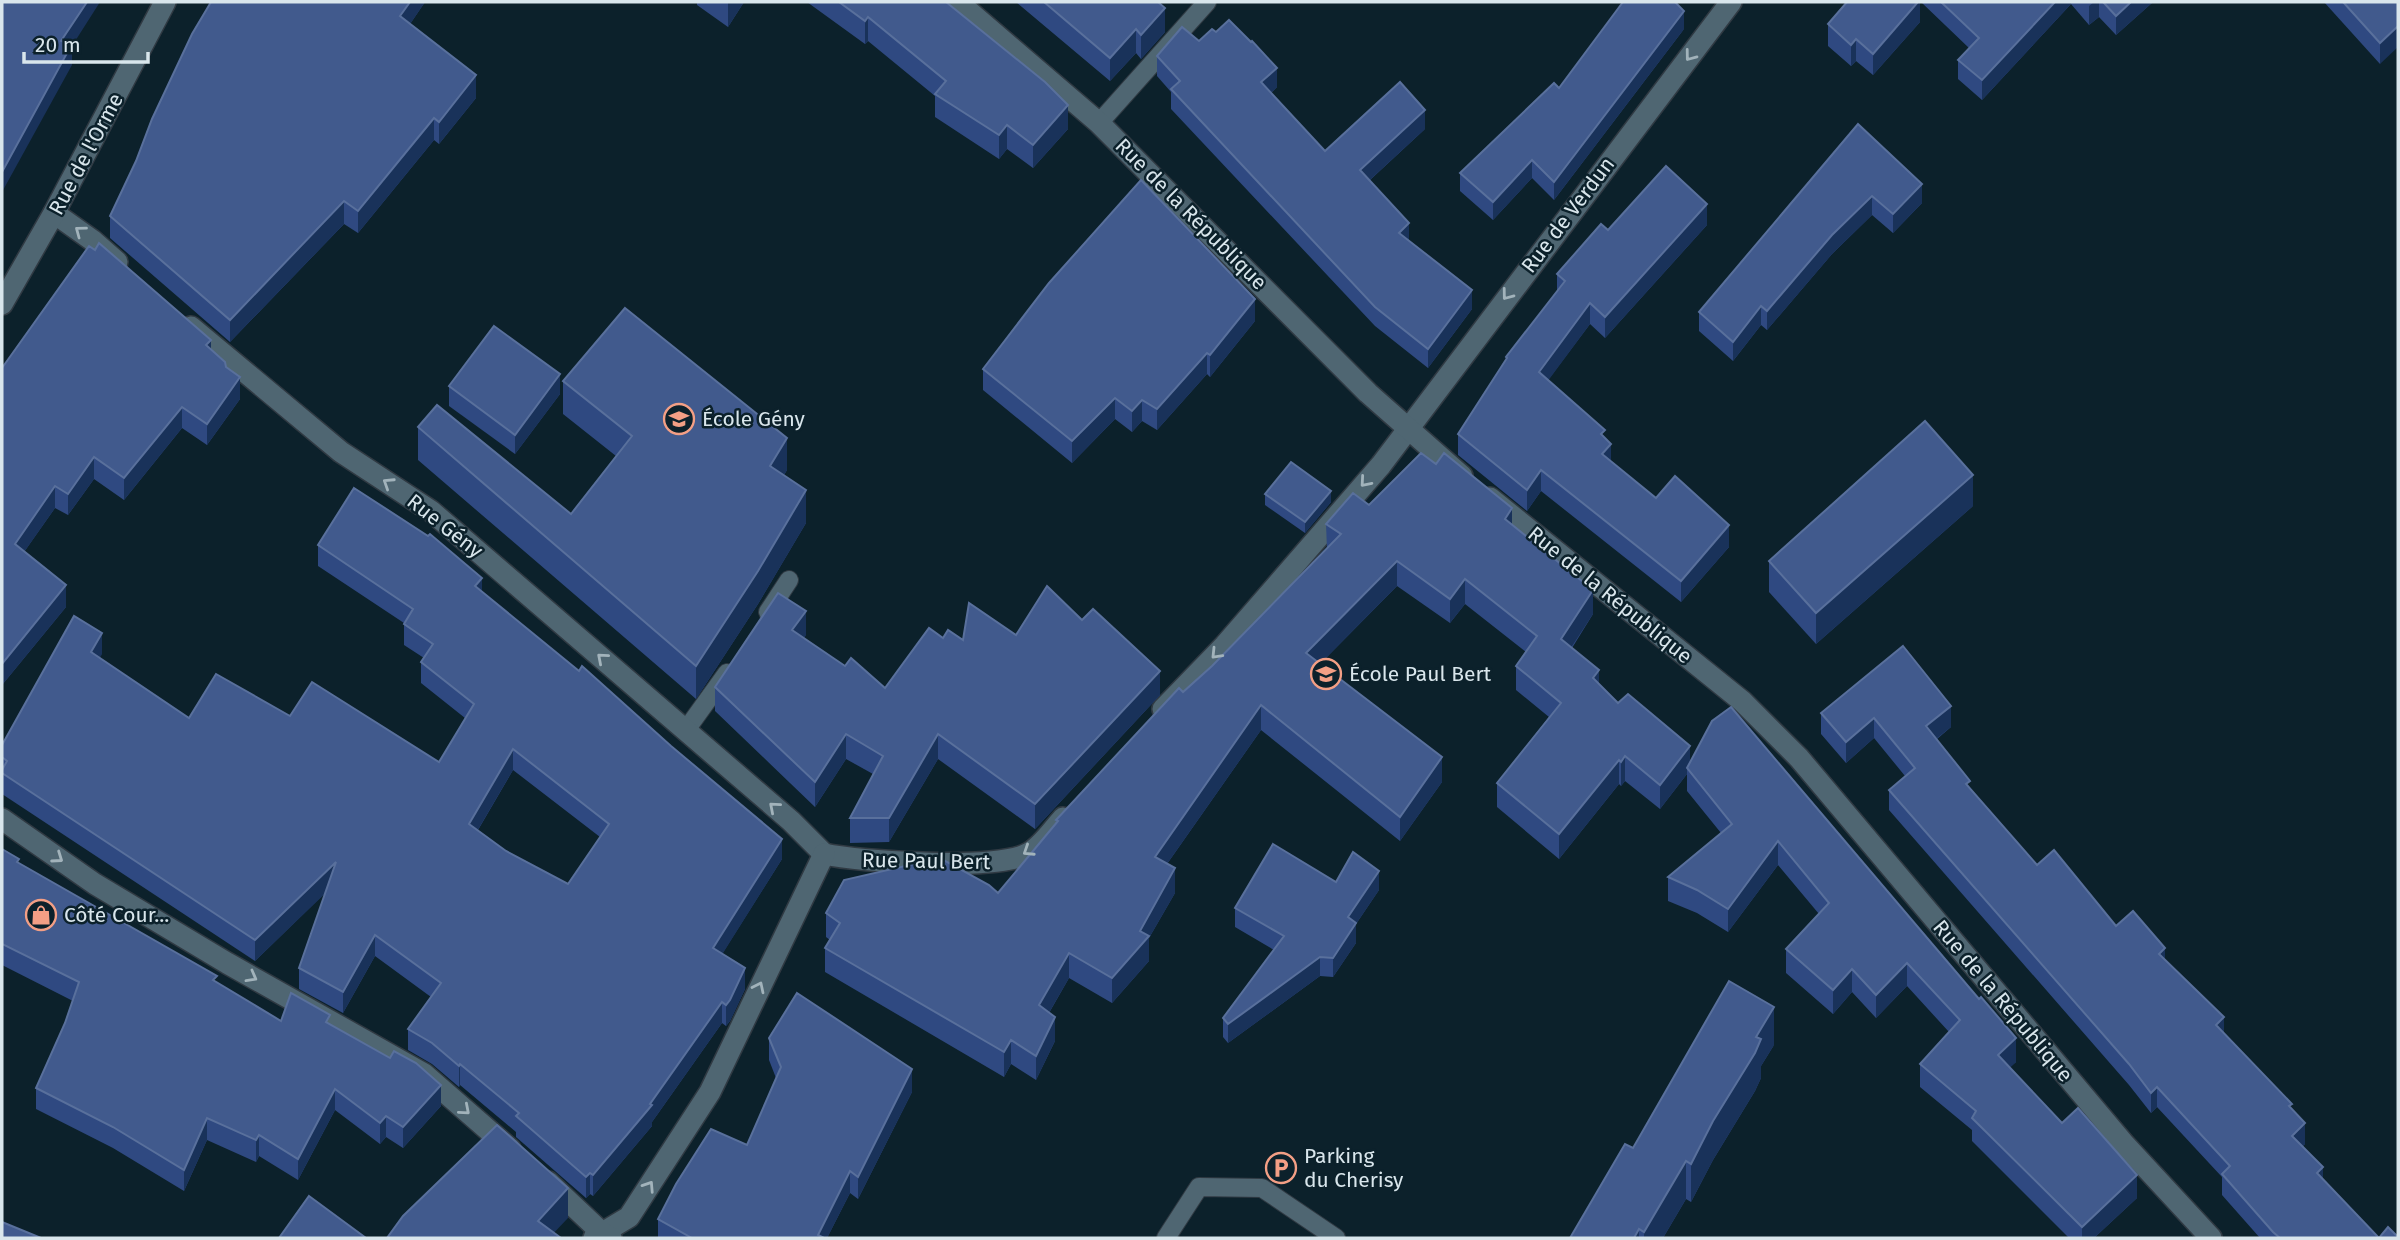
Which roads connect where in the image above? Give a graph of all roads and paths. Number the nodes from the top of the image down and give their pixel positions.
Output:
1 (165, 2) edge
2 (958, 2) edge
3 (1207, 2) edge
4 (1731, 2) edge
5 (1099, 123) junction
6 (54, 213) junction
7 (130, 275) edge
8 (2, 304) edge
9 (170, 310) edge
10 (1407, 429) junction
11 (789, 580) dead end
12 (761, 623) edge
13 (740, 655) edge
14 (1149, 723) edge
15 (685, 730) junction
16 (1080, 800) edge
17 (2, 819) edge
18 (824, 854) junction
19 (603, 1236) edge
20 (1166, 1238) edge
21 (1336, 1238) edge
22 (2211, 1238) edge

1 - 6 main road, Rue de l'Orme
2 - 5 main road, Rue de la République
3 - 5 lane
4 -> 10 main road, Rue de Verdun
5 - 10 main road, Rue de la République
7 -> 6 main road
6 - 8 main road, Rue de l'Orme
15 -> 9 main road, Rue Gény
10 -> 14 main road
10 - 22 main road, Rue de la République
11 - 12 lane
13 - 15 lane
18 -> 15 main road, Rue Gény
16 -> 18 main road, Rue Paul Bert
17 -> 19 main road
19 -> 18 main road
20 - 21 lane

